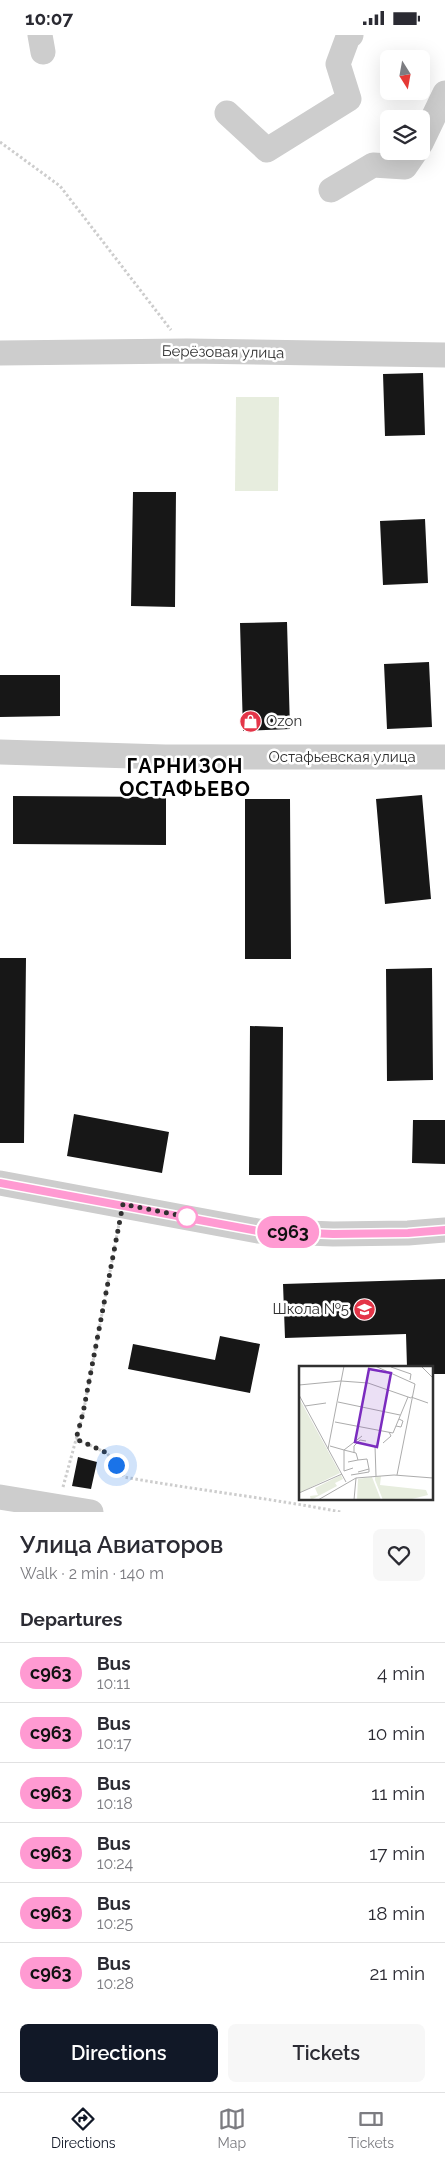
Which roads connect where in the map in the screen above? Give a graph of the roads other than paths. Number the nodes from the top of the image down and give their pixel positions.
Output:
1 (351, 35) edge
2 (445, 93) edge
3 (228, 113) dead end
4 (430, 124) edge
5 (410, 160) edge
6 (330, 190) dead end
7 (0, 353) edge
8 (445, 355) edge
9 (0, 752) edge
10 (445, 757) edge
11 (0, 1183) edge
12 (445, 1230) edge
13 (0, 1497) edge
14 (56, 1509) edge
15 (91, 1512) edge

1 - 3 street
2 - 4 street
5 - 6 street
7 - 8 street, Берёзовая улица
9 - 10 street, Остафьевская улица
11 - 12 street
13 - 14 street
14 - 15 street

